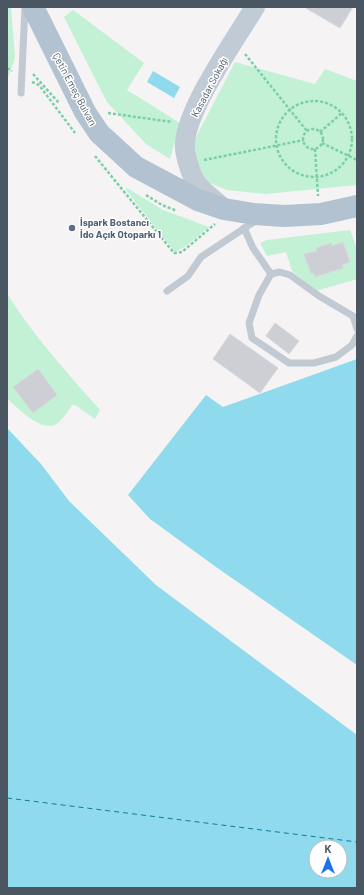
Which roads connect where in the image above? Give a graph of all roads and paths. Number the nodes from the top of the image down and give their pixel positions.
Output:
1 (25, 7) edge
2 (33, 7) edge
3 (256, 7) edge
4 (234, 41) junction
5 (21, 93) dead end
6 (289, 109) junction
7 (85, 112) junction
8 (342, 113) junction
9 (190, 123) junction
10 (308, 131) junction
11 (320, 132) junction
12 (304, 140) junction
13 (322, 143) junction
14 (277, 146) junction
15 (315, 149) junction
16 (348, 155) junction
17 (357, 160) edge
18 (189, 163) junction
19 (316, 176) junction
20 (357, 206) edge
21 (224, 209) junction
22 (265, 214) junction
23 (321, 214) junction
24 (244, 228) junction
25 (271, 274) junction
26 (167, 291) dead end
27 (357, 329) edge
28 (357, 336) edge

1 - 5 lane
2 - 7 main road, Çetin Emeç Bulvarı
3 - 4 main road, Kasadar Sokağı
4 - 6 path
4 - 9 main road, Kasadar Sokağı
6 - 8 path
6 - 10 path
6 - 14 path
7 - 9 path
7 - 21 main road, Çetin Emeç Bulvarı
8 - 11 path
8 - 16 path
9 - 18 main road, Kasadar Sokağı
10 - 11 path
10 - 12 path
11 - 13 path
12 - 14 path
12 - 15 path
13 - 15 path
13 - 16 path
14 - 18 path
14 - 19 path
15 - 19 path
16 - 17 path
16 - 19 path
18 - 21 main road, Kasadar Sokağı
19 - 23 path
20 - 23 main road, Çetin Emeç Bulvarı
21 - 22 main road, Çetin Emeç Bulvarı
22 - 23 main road, Çetin Emeç Bulvarı
22 - 24 lane
24 - 25 lane
24 - 26 lane
25 - 27 lane
25 - 28 lane

